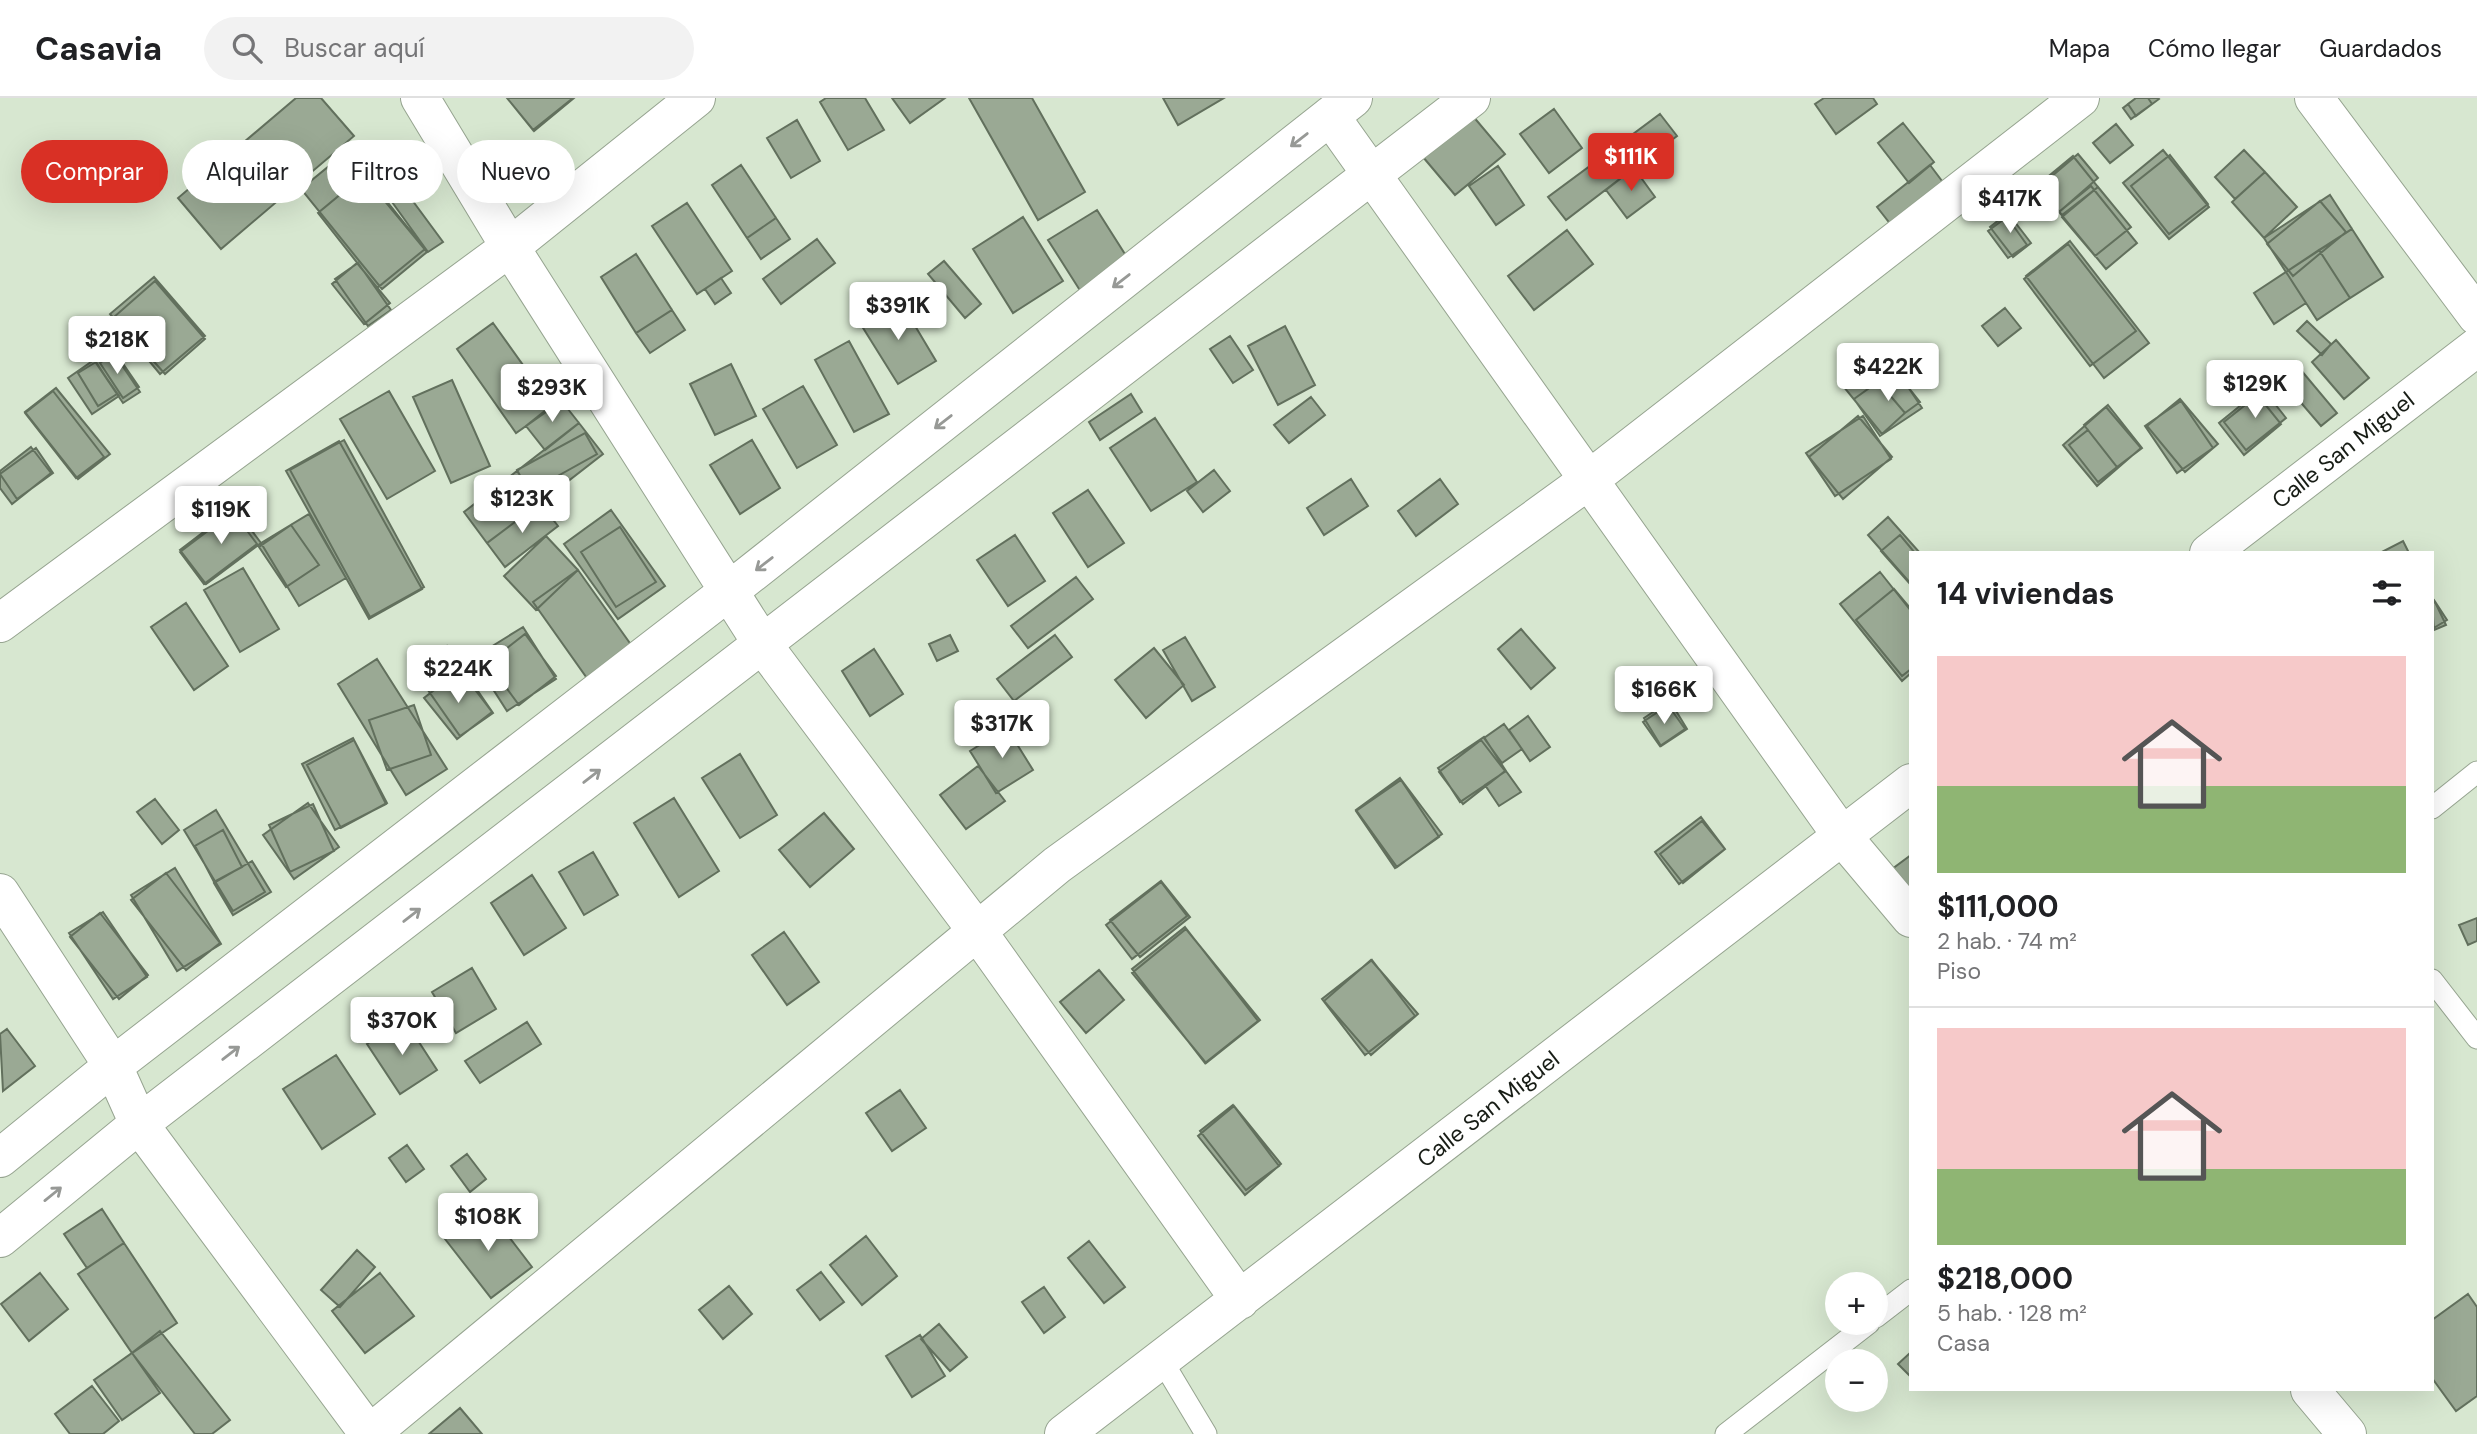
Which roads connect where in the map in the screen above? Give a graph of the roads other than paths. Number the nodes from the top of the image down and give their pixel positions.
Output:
1 (421, 98) edge
2 (696, 98) edge
3 (1471, 98) edge
4 (2080, 98) edge
5 (2314, 98) edge
6 (1342, 107) edge
7 (1374, 174) junction
8 (510, 247) junction
9 (2477, 316) edge
10 (2477, 347) edge
11 (1590, 479) junction
12 (2212, 551) edge
13 (729, 591) junction
14 (0, 623) edge
15 (763, 645) junction
16 (2477, 772) edge
17 (1909, 785) edge
18 (2434, 806) edge
19 (1842, 836) junction
20 (0, 893) edge
21 (1909, 916) edge
22 (977, 931) junction
23 (2434, 983) edge
24 (2477, 1038) edge
25 (113, 1066) junction
26 (139, 1124) junction
27 (0, 1158) edge
28 (0, 1238) edge
29 (1909, 1292) edge
30 (1240, 1300) junction
31 (1888, 1308) edge
32 (1854, 1335) edge
33 (1161, 1359) junction
34 (2311, 1391) edge
35 (369, 1434) edge
36 (1064, 1434) edge
37 (1206, 1434) edge
38 (1726, 1434) edge
39 (2347, 1434) edge

1 - 8 street
2 - 8 street
3 - 7 street
4 - 11 street
5 - 9 street
6 - 7 street
6 -> 13 street
7 - 11 street
7 - 15 street
8 - 13 street
8 - 14 street
10 - 12 street, Calle San Miguel
11 - 19 street
11 - 22 street
13 - 15 street
13 - 25 street
15 - 22 street
26 -> 15 street
16 - 18 lane
17 - 19 street, Calle San Miguel
19 - 21 street
19 - 30 street, Calle San Miguel
20 - 25 street
22 - 30 street
22 - 35 street
23 - 24 lane
25 - 26 street
25 - 27 street
28 -> 26 street
26 - 35 street
29 - 31 lane
30 - 33 street, Calle San Miguel
32 - 38 lane
33 - 36 street, Calle San Miguel
33 - 37 lane
34 - 39 street

